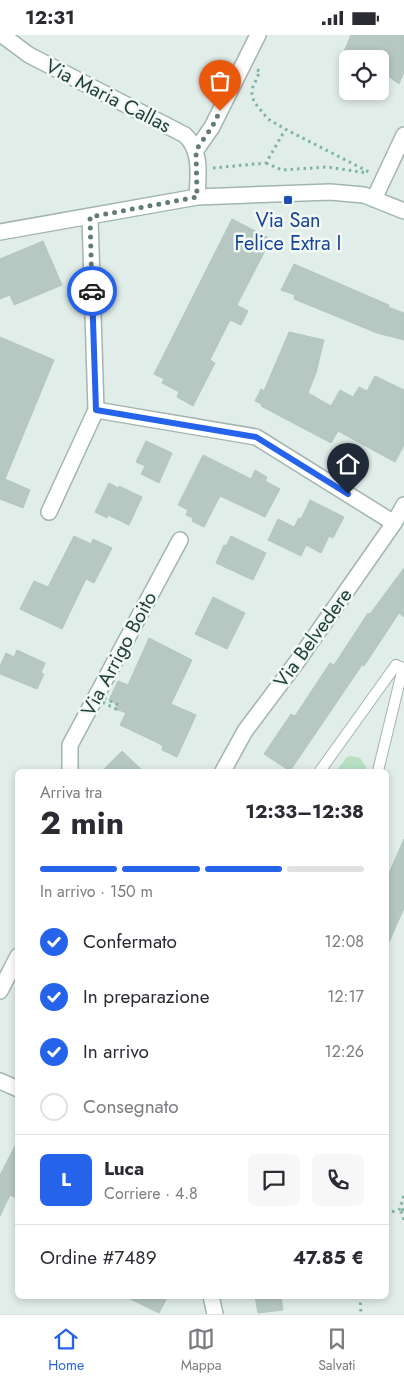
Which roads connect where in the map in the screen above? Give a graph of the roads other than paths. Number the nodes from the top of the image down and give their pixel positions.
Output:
1 (2, 35) edge
2 (258, 35) edge
3 (404, 135) edge
4 (196, 150) junction
5 (197, 197) junction
6 (374, 199) junction
7 (404, 211) edge
8 (90, 217) junction
9 (0, 232) edge
10 (96, 410) junction
11 (404, 505) edge
12 (48, 512) dead end
13 (394, 523) junction
14 (180, 540) dead end
15 (70, 769) edge
16 (224, 769) edge
17 (321, 769) edge
18 (378, 769) edge
19 (15, 961) edge
20 (0, 991) edge
21 (0, 1081) edge
22 (15, 1088) edge
23 (212, 1299) edge
24 (215, 1314) edge

1 - 4 street, Via Maria Callas
2 - 4 street
3 - 6 street
4 - 5 street
5 - 6 street
5 - 8 street
6 - 7 street
8 - 9 street
8 - 10 street
10 - 12 street
10 - 13 street
11 - 13 street, Via Belvedere
13 - 16 street, Via Belvedere
14 - 15 street, Via Arrigo Boito
17 - 18 lane
19 - 20 street
21 - 22 street
23 - 24 street

